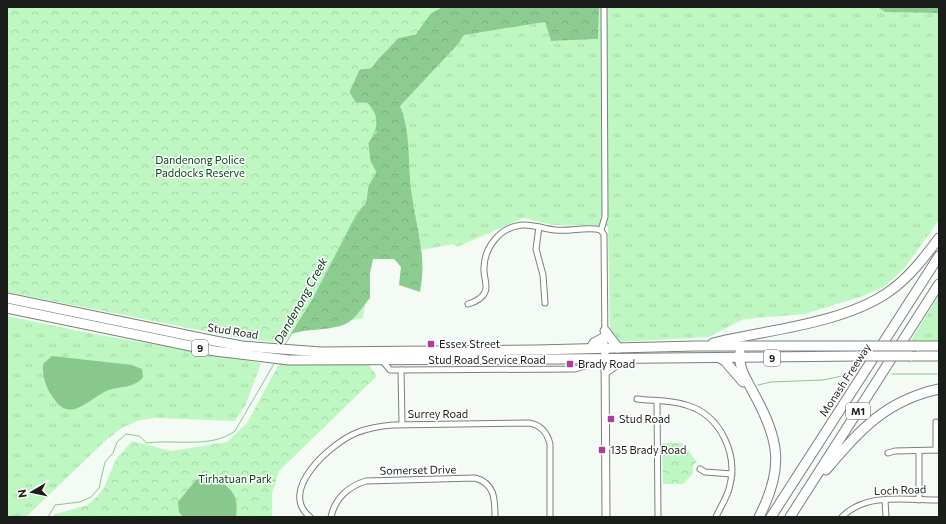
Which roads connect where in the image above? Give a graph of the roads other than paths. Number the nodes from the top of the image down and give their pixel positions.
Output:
1 (604, 7) edge
2 (539, 227) junction
3 (601, 230) junction
4 (939, 238) edge
5 (939, 256) edge
6 (939, 284) edge
7 (7, 298) edge
8 (545, 303) dead end
9 (468, 304) dead end
10 (7, 308) edge
11 (605, 334) junction
12 (750, 334) junction
13 (696, 346) junction
14 (939, 346) edge
15 (740, 347) junction
16 (591, 348) junction
17 (605, 348) junction
18 (618, 348) junction
19 (939, 356) edge
20 (720, 358) junction
21 (739, 358) junction
22 (594, 359) junction
23 (606, 359) junction
24 (624, 359) junction
25 (382, 360) junction
26 (401, 370) junction
27 (606, 373) junction
28 (939, 389) edge
29 (753, 390) junction
30 (636, 400) dead end
31 (657, 402) junction
32 (936, 422) dead end
33 (402, 424) junction
34 (938, 450) edge
35 (919, 451) junction
36 (888, 453) dead end
37 (700, 469) dead end
38 (732, 474) junction
39 (801, 499) junction
40 (885, 500) junction
41 (919, 500) junction
42 (939, 500) edge
43 (310, 517) edge
44 (331, 517) edge
45 (495, 517) edge
46 (550, 517) edge
47 (606, 517) edge
48 (658, 517) edge
49 (716, 517) edge
50 (759, 517) edge
51 (771, 517) edge
52 (790, 517) edge
53 (842, 517) edge
54 (886, 517) edge

1 - 3 street
2 - 3 street
2 - 8 street
2 - 9 street
3 - 11 street
4 - 12 highway
5 - 51 highway, Monash Freeway / M1
6 - 39 highway, M1
7 - 16 highway, Stud Road / 9
10 - 25 highway, Stud Road / 9
11 - 16 highway
11 - 17 street
11 - 18 highway
12 - 13 highway
12 - 15 highway
13 - 15 highway, Stud Road / 9
13 - 18 highway, Stud Road / 9
14 - 15 highway, Stud Road / 9, bridge
15 - 21 highway
16 - 17 highway, Stud Road / 9
17 - 18 highway, Stud Road / 9
17 - 23 main road
19 - 21 highway, Stud Road / 9, bridge
20 - 21 highway, Stud Road / 9
20 - 24 highway, Stud Road / 9
20 - 29 highway
21 - 29 highway
22 - 23 highway, Stud Road / 9
22 - 25 highway, Stud Road / 9
22 - 26 street, Stud Road Service Road
22 - 27 highway
23 - 24 highway, Stud Road / 9
23 - 27 main road
24 - 27 highway
25 - 26 street, Stud Road Service Road
26 - 33 street
27 - 47 main road
28 - 39 highway
29 - 50 highway
30 - 31 street
31 - 38 street
31 - 48 street
32 - 34 street
33 - 43 street, Surrey Road
33 - 46 street, Surrey Road
34 - 35 street
35 - 36 street
35 - 41 street
37 - 38 street
38 - 49 street
39 - 52 highway, M1
40 - 41 street, Loch Road
40 - 53 street, Loch Road
40 - 54 street
41 - 42 street, Loch Road
44 - 45 street, Somerset Drive

